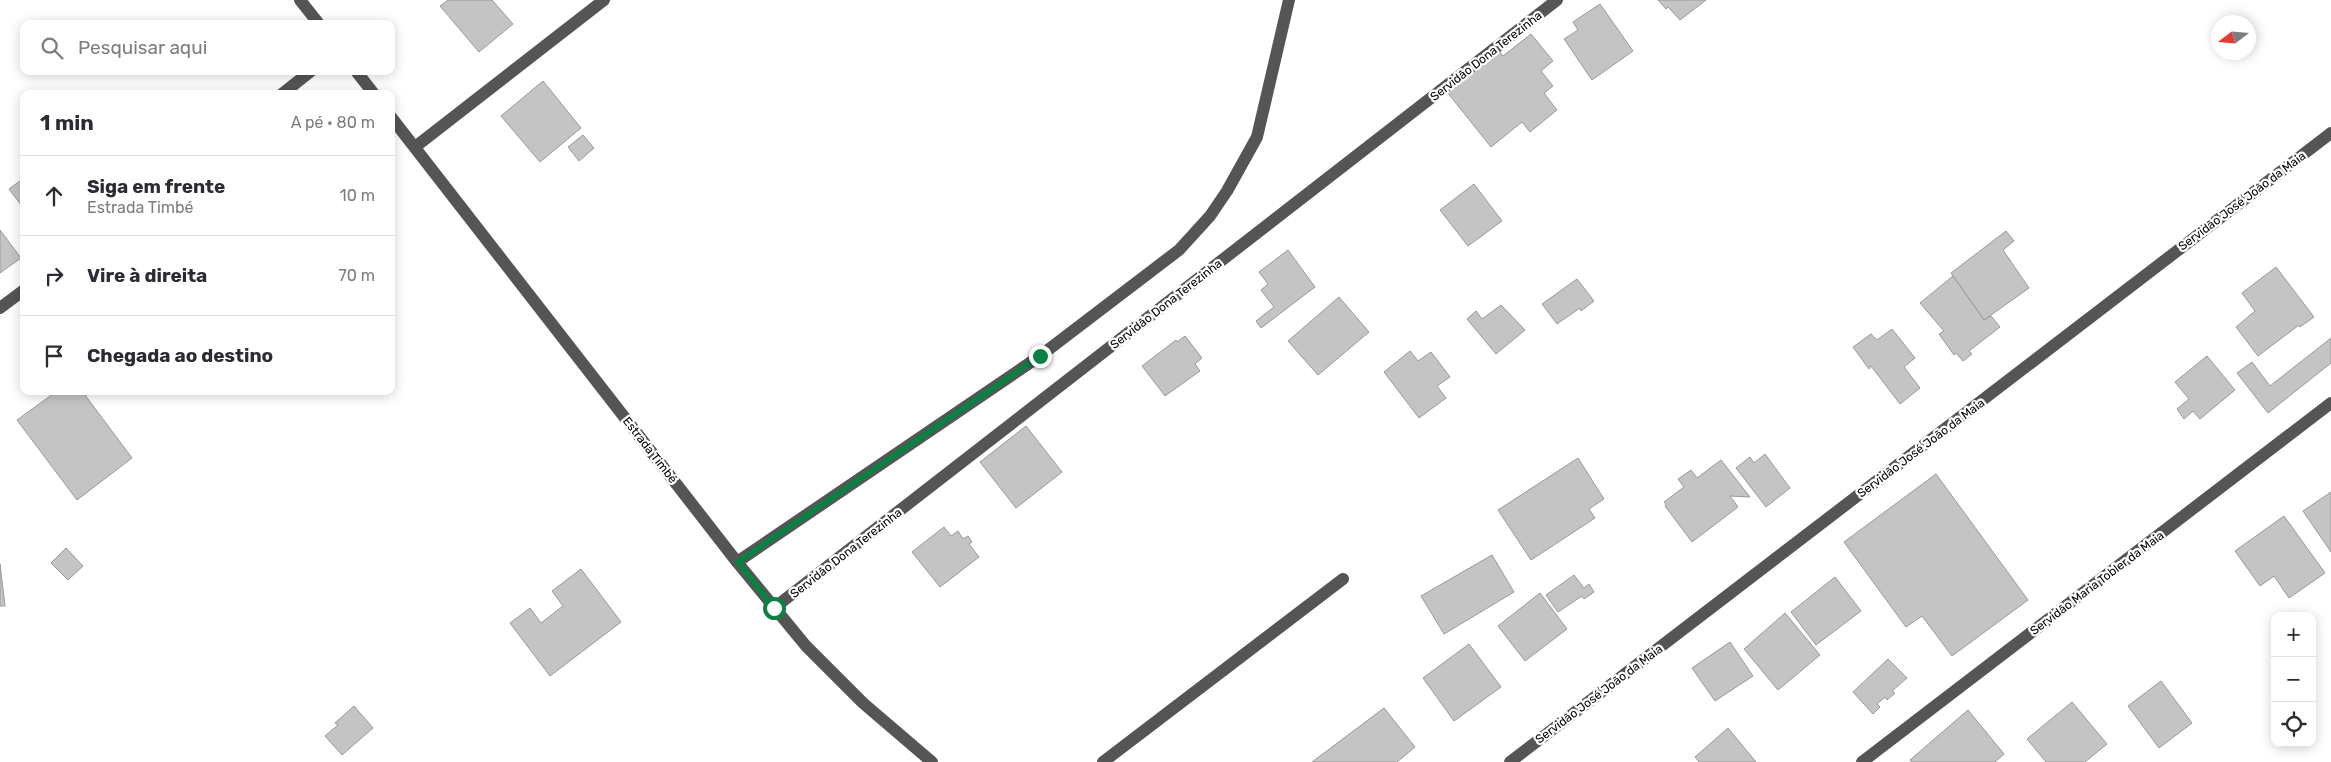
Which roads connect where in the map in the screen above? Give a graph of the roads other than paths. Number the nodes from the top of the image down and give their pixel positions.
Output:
1 (300, 0) edge
2 (604, 0) edge
3 (1289, 0) edge
4 (1557, 0) edge
5 (316, 20) edge
6 (306, 75) edge
7 (359, 75) edge
8 (287, 90) edge
9 (371, 90) edge
10 (395, 122) edge
11 (2331, 133) edge
12 (415, 147) junction
13 (20, 293) edge
14 (0, 308) edge
15 (2331, 403) edge
16 (738, 562) junction
17 (1343, 579) dead end
18 (774, 608) junction
19 (932, 762) edge
20 (1103, 762) edge
21 (1510, 762) edge
22 (1862, 762) edge

1 - 5 street
2 - 12 street
3 - 16 street
4 - 18 street, Servidão Dona Terezinha
6 - 8 street
7 - 9 street
10 - 12 street, Estrada Timbé
11 - 21 street, Servidão José João da Maia
12 - 16 street, Estrada Timbé
13 - 14 street
15 - 22 street, Servidão Maria Tobler da Maia
16 - 18 street, Estrada Timbé
17 - 20 street
18 - 19 street, Estrada Timbé

